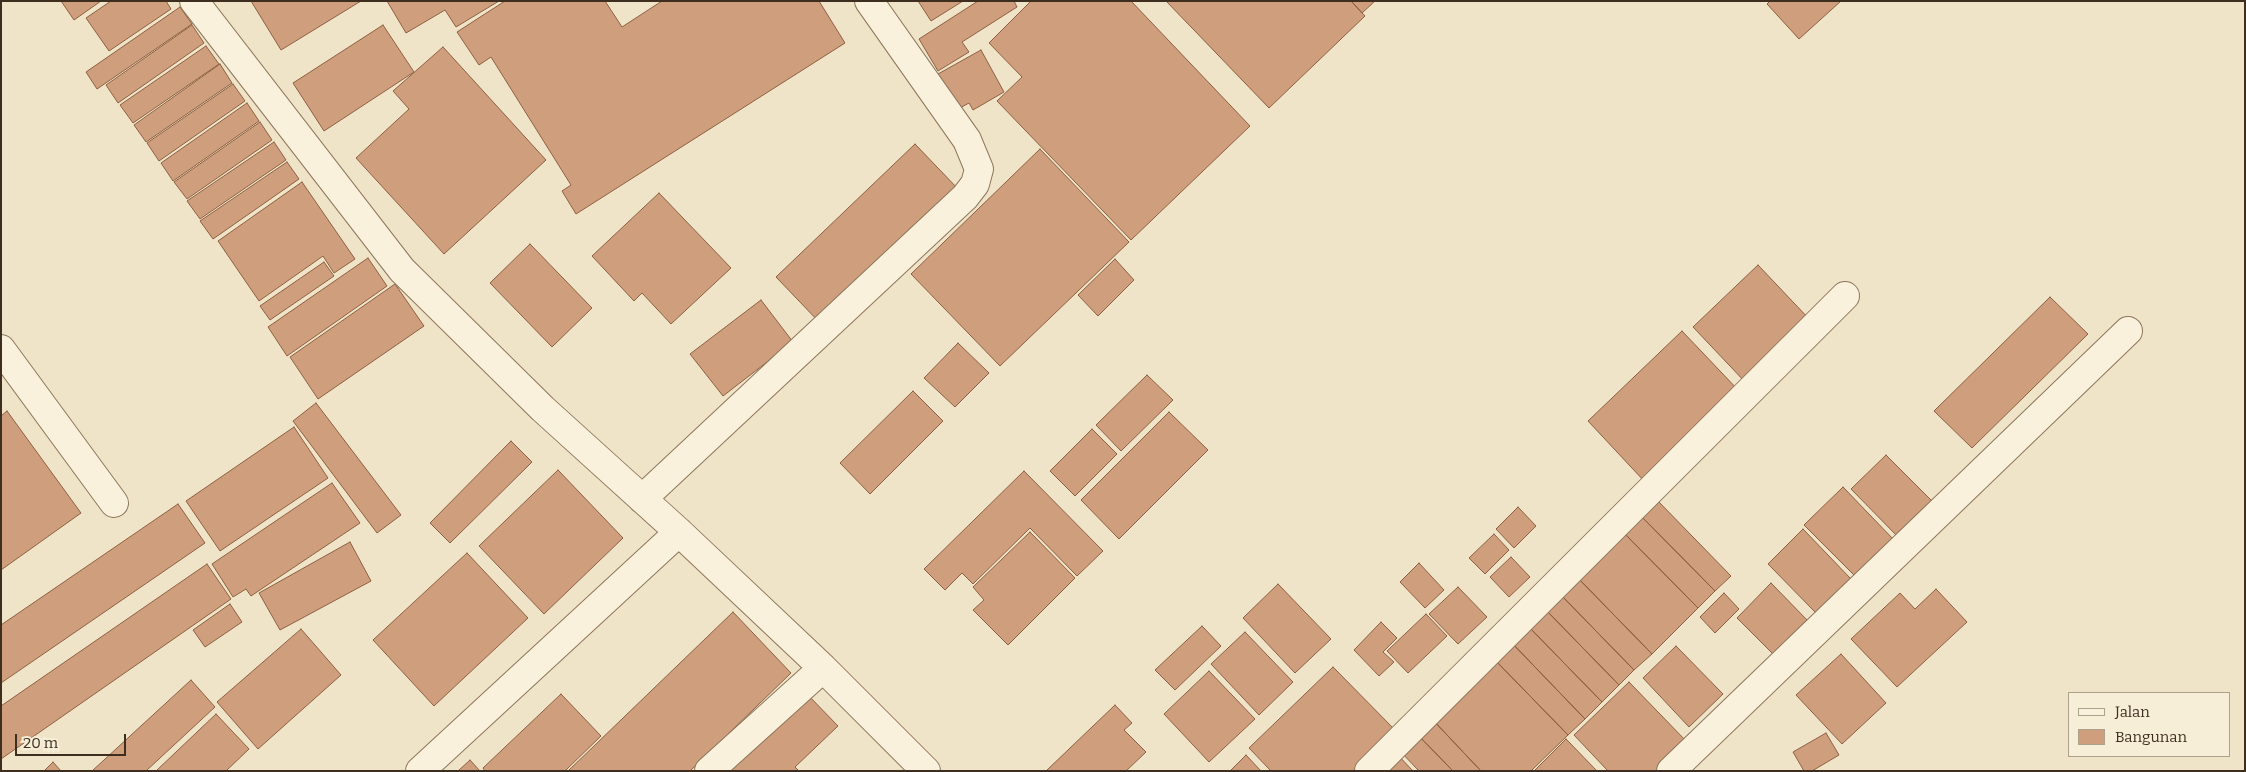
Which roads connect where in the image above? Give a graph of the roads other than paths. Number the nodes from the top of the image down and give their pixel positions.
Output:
1 (194, 1) edge
2 (869, 1) edge
3 (1845, 296) dead end
4 (2128, 331) dead end
5 (1, 349) edge
6 (642, 499) junction
7 (114, 503) dead end
8 (679, 532) junction
9 (823, 668) junction
10 (420, 771) edge
11 (708, 771) edge
12 (926, 771) edge
13 (1369, 771) edge
14 (1671, 771) edge

1 - 6 street
2 - 6 street
3 - 13 street
4 - 14 street
5 - 7 street
6 - 8 street
8 - 9 street
8 - 10 street
9 - 11 street
9 - 12 street

